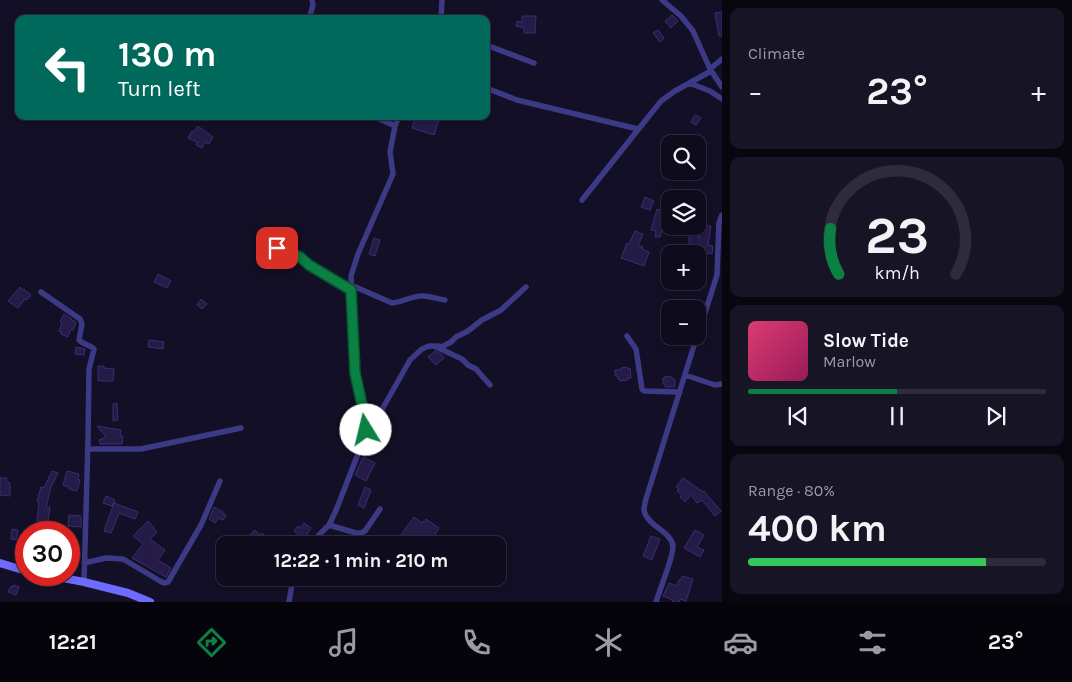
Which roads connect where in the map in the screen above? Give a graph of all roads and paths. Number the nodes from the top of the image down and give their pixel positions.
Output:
1 (312, 0) edge
2 (442, 0) edge
3 (662, 0) edge
4 (310, 15) edge
5 (441, 15) edge
6 (490, 47) edge
7 (722, 59) edge
8 (534, 63) dead end
9 (710, 70) junction
10 (689, 83) junction
11 (722, 87) edge
12 (490, 90) edge
13 (722, 99) edge
14 (382, 120) edge
15 (398, 120) edge
16 (396, 126) junction
17 (638, 130) junction
18 (582, 200) dead end
19 (722, 215) edge
20 (720, 223) edge
21 (277, 248) dead end
22 (526, 287) dead end
23 (351, 288) junction
24 (41, 292) dead end
25 (445, 300) dead end
26 (706, 309) edge
27 (627, 336) dead end
28 (694, 345) edge
29 (434, 346) junction
30 (684, 375) junction
31 (490, 384) dead end
32 (722, 384) edge
33 (680, 392) junction
34 (241, 428) dead end
35 (361, 446) junction
36 (88, 449) junction
37 (220, 481) dead end
38 (380, 509) dead end
39 (328, 525) junction
40 (318, 536) edge
41 (0, 563) edge
42 (84, 563) junction
43 (15, 568) edge
44 (80, 581) edge
45 (84, 582) junction
46 (292, 586) edge
47 (150, 602) edge
48 (289, 602) edge
49 (656, 602) edge

1 - 4 street
2 - 5 street
3 - 9 street
6 - 8 street
7 - 9 street
9 - 10 street
9 - 11 street
10 - 13 street
10 - 17 street
12 - 17 street
14 - 16 street
15 - 16 street
16 - 23 street
17 - 18 street
19 - 20 street
20 - 26 street
21 - 23 street
22 - 29 street
23 - 25 street
23 - 35 street
24 - 36 street
27 - 33 street
28 - 30 street
29 - 31 street
29 - 35 street
30 - 32 street
30 - 33 street
33 - 49 street
34 - 36 street
35 - 39 street
36 - 42 street
37 - 42 street
38 - 39 street
39 - 40 street
41 - 43 street
42 - 45 street
44 - 45 street
45 - 47 street
46 - 48 street

